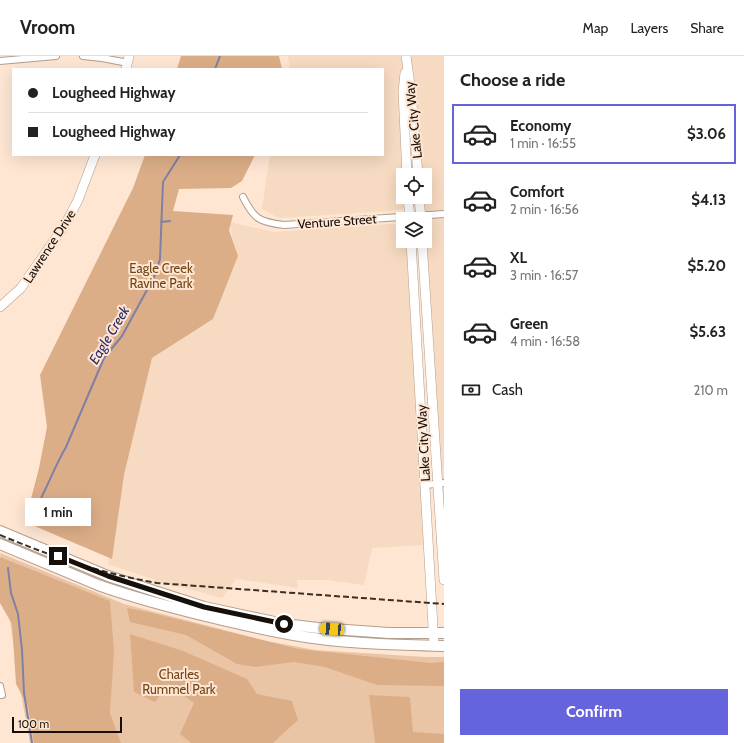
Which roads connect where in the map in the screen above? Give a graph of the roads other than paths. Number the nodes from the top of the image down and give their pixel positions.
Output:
1 (56, 56) edge
2 (84, 56) edge
3 (406, 56) edge
4 (0, 60) edge
5 (127, 63) edge
6 (406, 66) junction
7 (95, 156) edge
8 (407, 168) edge
9 (417, 168) edge
10 (244, 197) dead end
11 (444, 214) edge
12 (432, 216) edge
13 (396, 219) edge
14 (411, 248) edge
15 (423, 248) edge
16 (0, 307) edge
17 (441, 483) edge
18 (426, 485) junction
19 (0, 531) edge
20 (0, 544) edge
21 (444, 580) edge
22 (439, 633) edge
23 (439, 646) edge
24 (0, 686) edge
25 (1, 695) edge

1 - 4 street
2 - 5 street
3 - 6 street, Lake City Way
6 - 8 street, Lake City Way
6 - 9 street, Lake City Way
7 - 16 street, Lawrence Drive
10 - 13 street, Venture Street
11 - 12 street, Venture Street
14 - 18 street, Lake City Way
15 - 17 street, Lake City Way
17 - 18 street
17 - 21 street, Lake City Way
18 - 22 street, Lake City Way
19 - 22 main road
20 - 23 main road
22 - 23 street, Lake City Way
24 - 25 street

